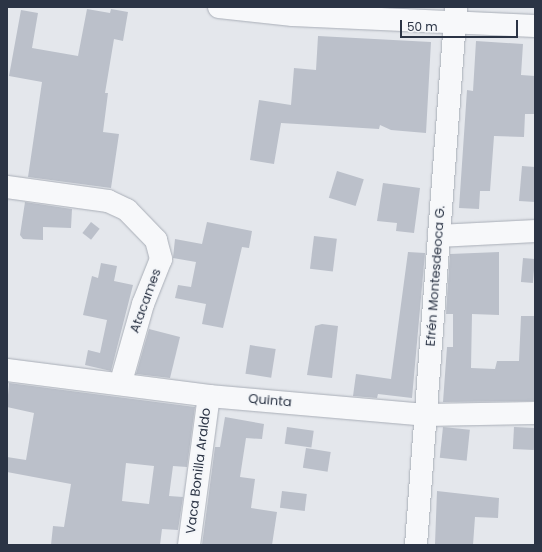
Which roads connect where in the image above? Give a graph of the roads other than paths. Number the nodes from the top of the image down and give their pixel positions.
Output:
1 (219, 7) edge
2 (456, 14) edge
3 (535, 26) edge
4 (7, 187) edge
5 (535, 231) edge
6 (439, 236) junction
7 (7, 370) edge
8 (121, 382) junction
9 (209, 396) junction
10 (535, 413) edge
11 (425, 415) junction
12 (189, 545) edge
13 (416, 545) edge

1 - 2 street
2 - 3 street
2 - 6 street, Efrén Montesdeoca G.
4 - 8 street, Atacames
5 - 6 street
6 - 11 street, Efrén Montesdeoca G.
7 - 8 street, Quinta
8 - 9 street, Quinta
9 - 11 street, Quinta
9 - 12 street, Vaca Bonilla Araldo
10 - 11 street, Quinta
11 - 13 street, Efrén Montesdeoca G.

